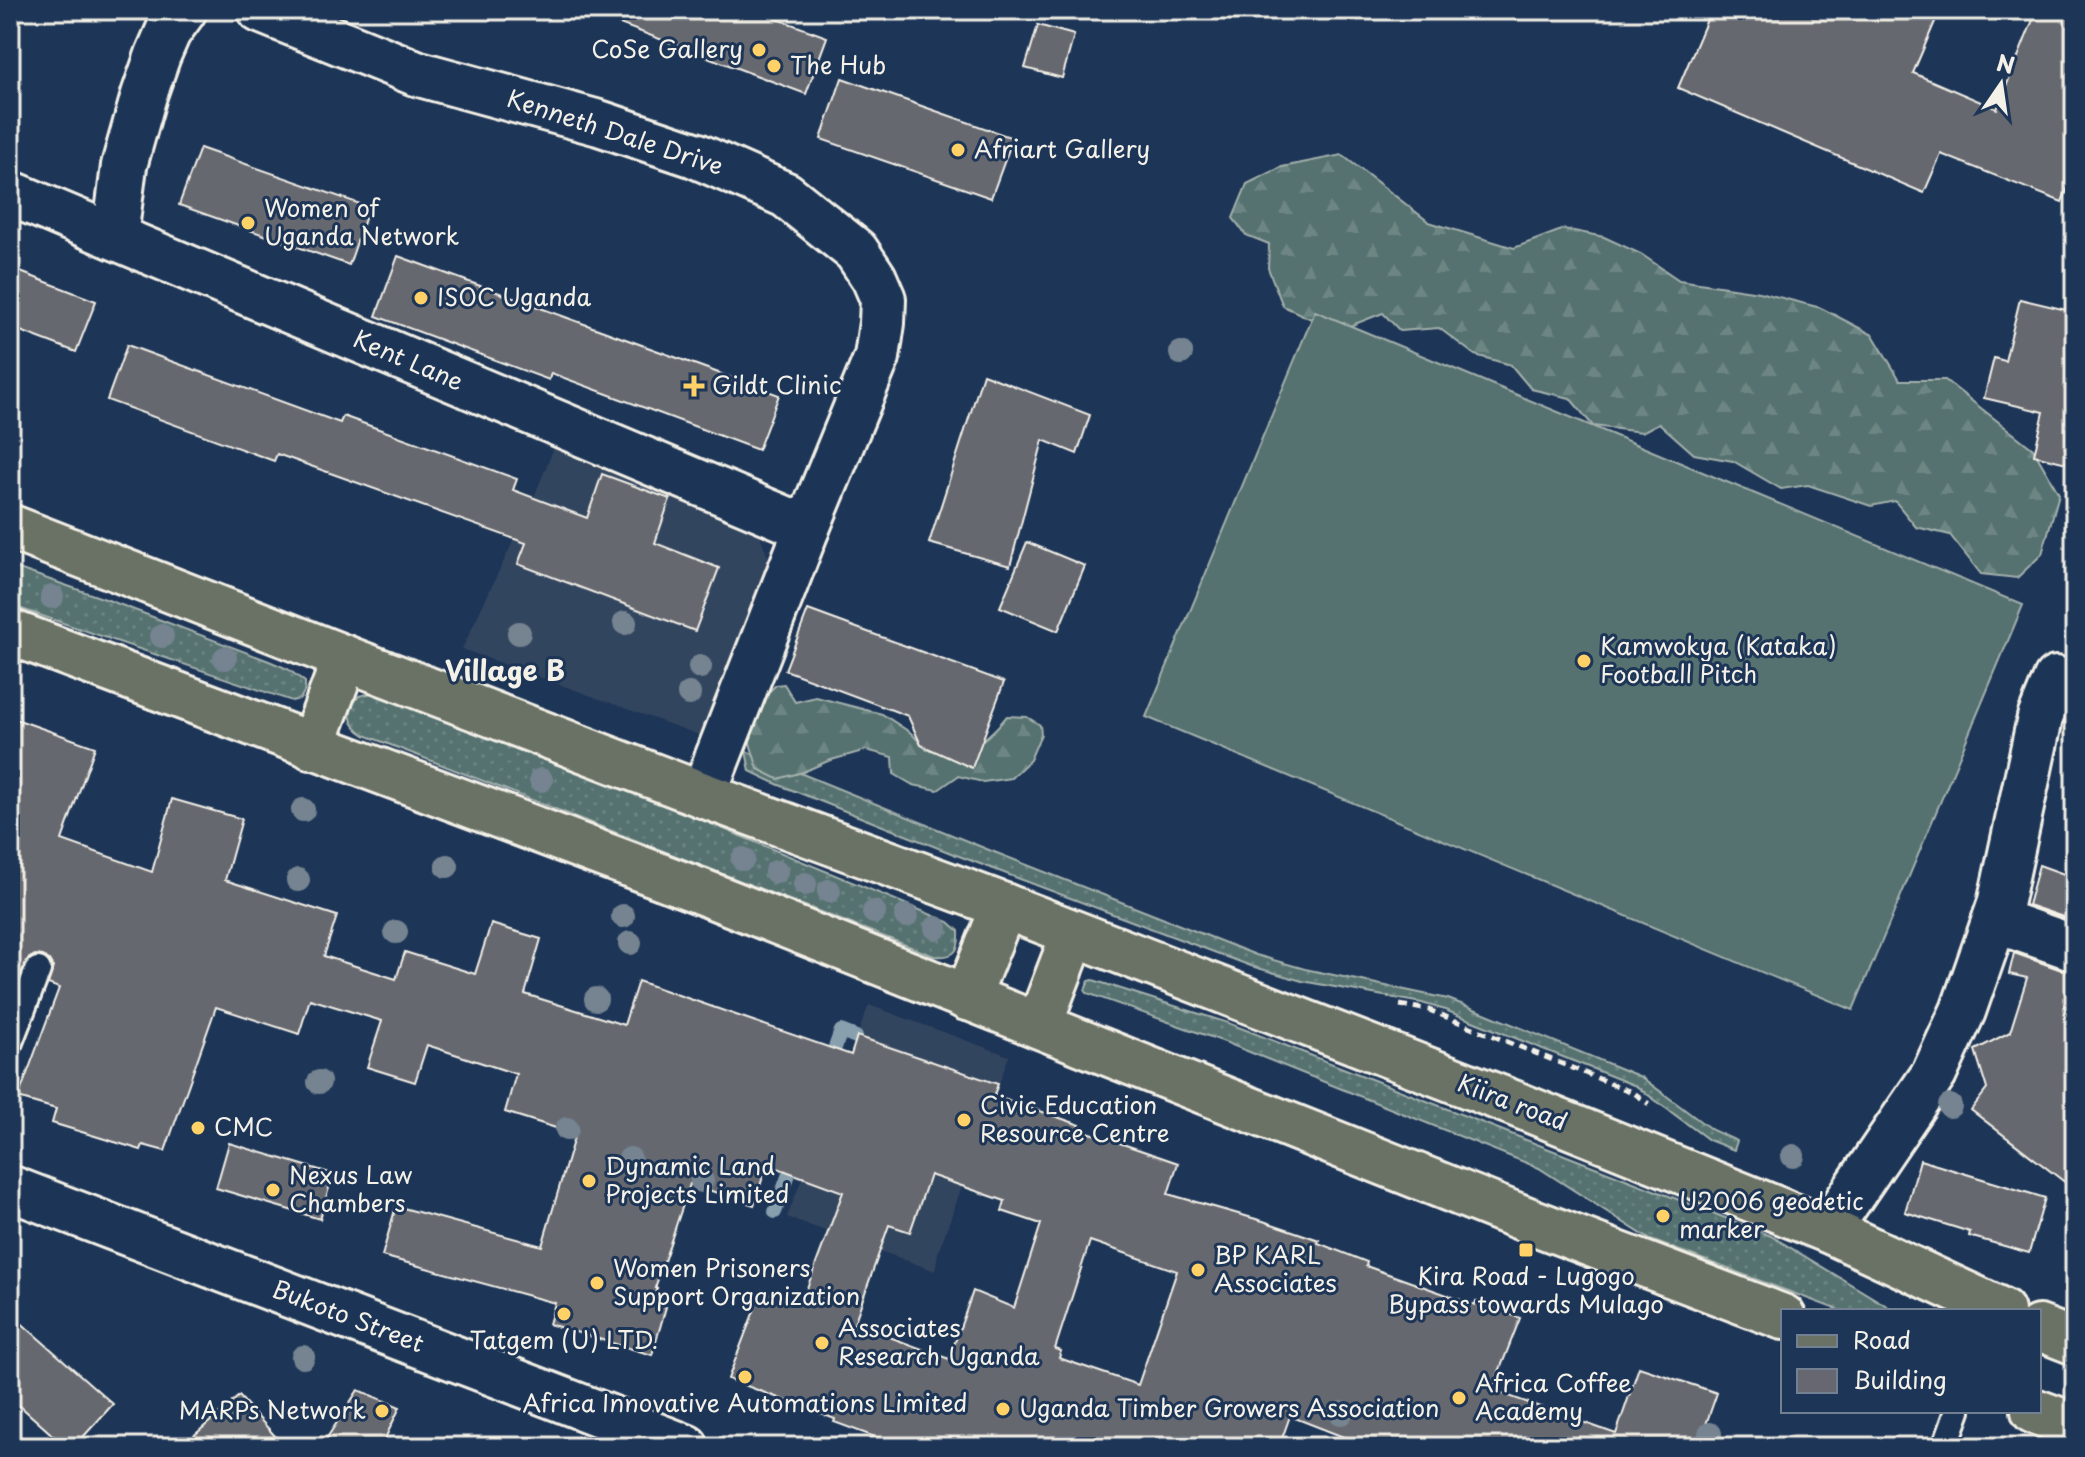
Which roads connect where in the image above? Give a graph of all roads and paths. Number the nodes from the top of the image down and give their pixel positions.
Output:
1 (184, 10) edge
2 (260, 10) edge
3 (10, 193) edge
4 (115, 237) junction
5 (10, 527) edge
6 (807, 528) junction
7 (10, 632) edge
8 (345, 658) junction
9 (2056, 679) dead end
10 (312, 747) junction
11 (703, 795) junction
12 (1004, 906) junction
13 (1995, 920) junction
14 (1074, 934) junction
15 (2075, 948) edge
16 (38, 970) dead end
17 (967, 998) junction
18 (1039, 1025) junction
19 (10, 1042) edge
20 (10, 1188) edge
21 (1828, 1230) junction
22 (1998, 1309) edge
23 (1781, 1316) edge
24 (2041, 1329) edge
25 (2075, 1342) edge
26 (1957, 1413) edge
27 (2039, 1413) edge
28 (2075, 1426) edge
29 (686, 1447) edge
30 (1945, 1447) edge

1 - 4 street
2 - 6 street, Kenneth Dale Drive
3 - 4 street, Kent Lane
4 - 6 street, Kent Lane
5 - 8 main road, Kiira road
6 - 11 street, Kenneth Dale Drive
7 - 10 main road
8 - 10 main road
8 - 11 main road, Kiira road
9 - 13 street
10 - 17 main road
11 - 12 main road, Kiira road
12 - 14 main road, Kiira road
12 - 17 main road
13 - 15 street
13 - 21 street
14 - 18 main road
14 - 21 main road, Kiira road
16 - 19 lane
17 - 18 main road
18 - 23 main road
20 - 29 street, Bukoto Street
21 - 22 main road, Kiira road
24 - 25 main road
26 - 30 lane
27 - 28 main road

